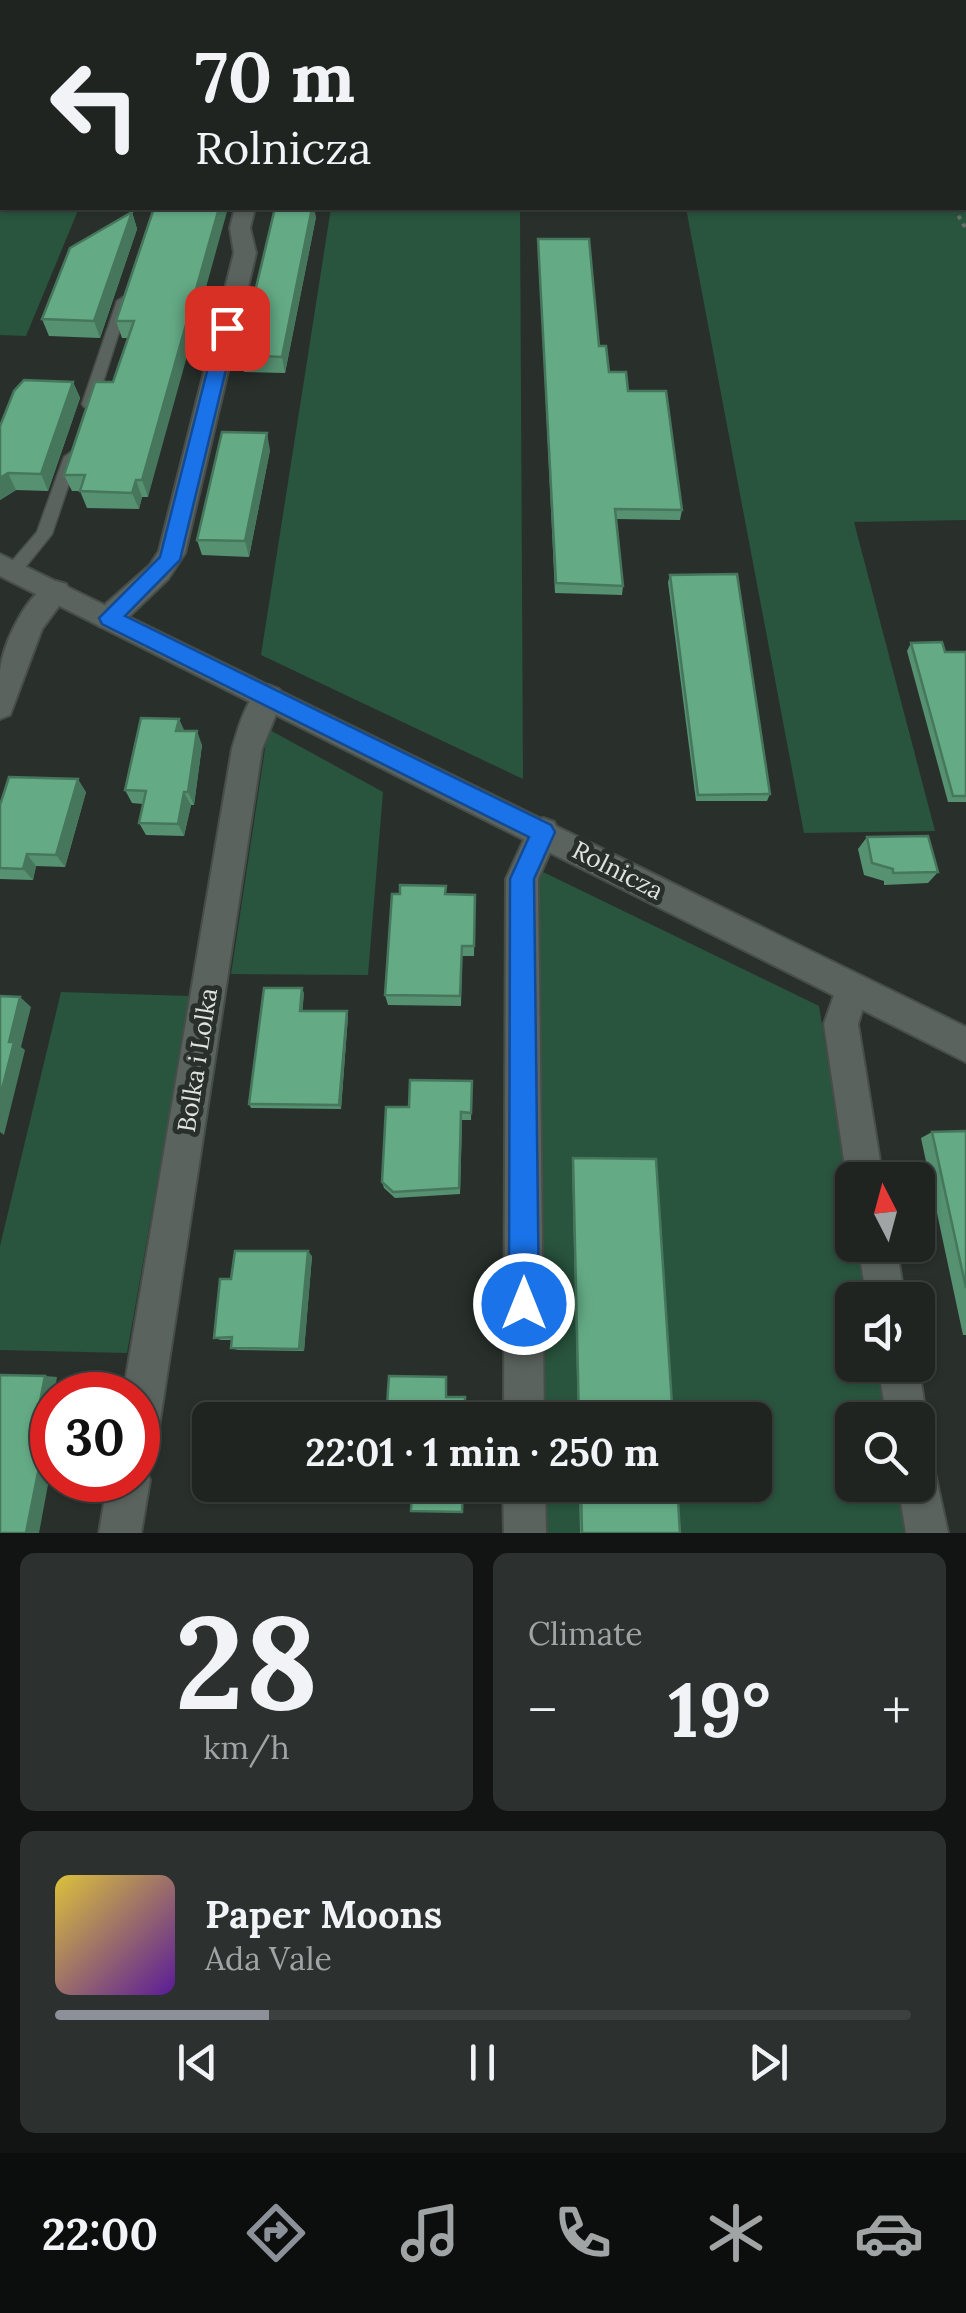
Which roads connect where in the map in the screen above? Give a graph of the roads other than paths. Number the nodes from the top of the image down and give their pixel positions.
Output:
1 (244, 210) edge
2 (130, 280) edge
3 (82, 427) edge
4 (76, 445) edge
5 (7, 567) edge
6 (56, 592) junction
7 (109, 618) junction
8 (269, 697) junction
9 (0, 706) edge
10 (543, 832) junction
11 (852, 989) junction
12 (966, 1045) edge
13 (862, 1162) edge
14 (147, 1372) edge
15 (524, 1402) edge
16 (125, 1502) edge
17 (524, 1502) edge
18 (922, 1502) edge
19 (120, 1533) edge
20 (524, 1533) edge
21 (927, 1533) edge

1 - 7 street
2 - 3 lane
4 - 5 lane
5 - 6 street, Rolnicza
6 - 7 street, Rolnicza
6 - 9 street
7 - 8 street, Rolnicza
8 - 10 street, Rolnicza
8 - 14 street, Bolka i Lolka
10 - 11 street, Rolnicza
10 - 15 street
11 - 12 street, Rolnicza
11 - 13 street
16 - 19 street
17 - 20 street
18 - 21 street

